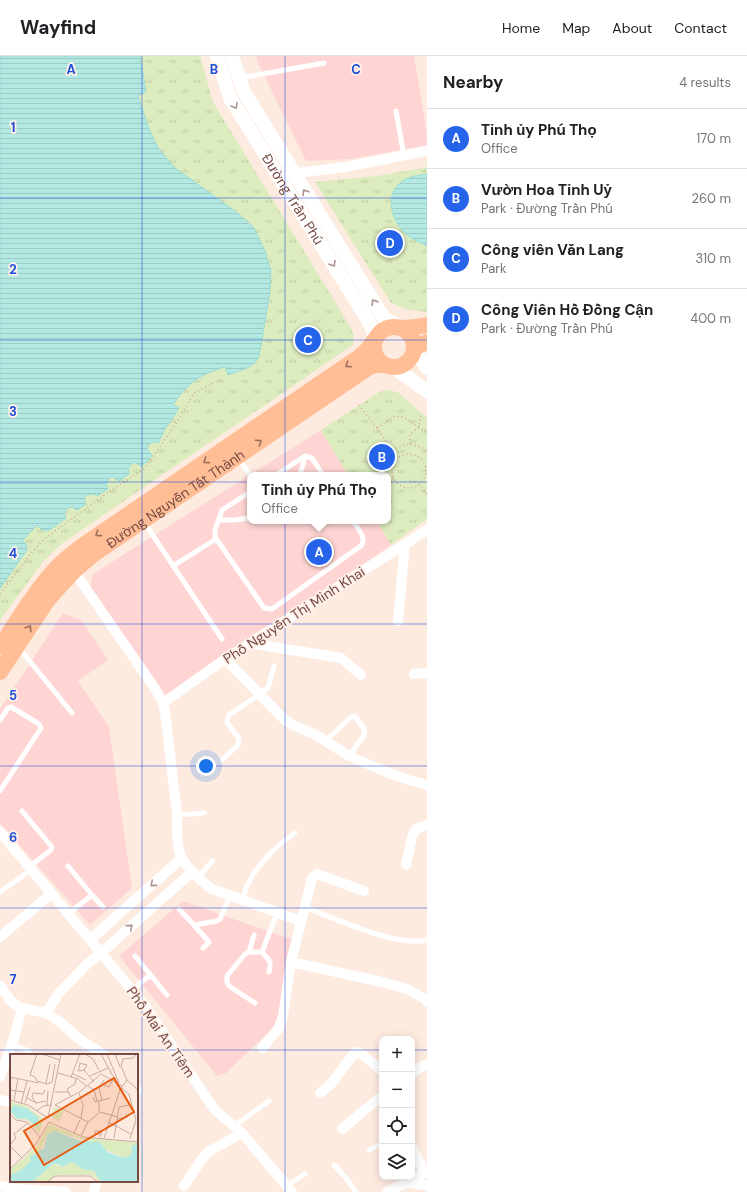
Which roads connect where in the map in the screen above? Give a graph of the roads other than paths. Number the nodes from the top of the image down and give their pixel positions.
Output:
1 (217, 56) edge
2 (232, 56) edge
3 (324, 63) dead end
4 (239, 78) junction
5 (225, 83) junction
6 (396, 111) dead end
7 (427, 151) edge
8 (404, 156) junction
9 (294, 173) junction
10 (277, 175) junction
11 (427, 325) edge
12 (401, 328) junction
13 (376, 338) junction
14 (420, 345) edge
15 (389, 366) junction
16 (427, 368) edge
17 (427, 391) edge
18 (234, 451) junction
19 (305, 456) junction
20 (248, 472) edge
21 (281, 472) edge
22 (301, 472) edge
23 (321, 472) edge
24 (247, 494) edge
25 (139, 515) junction
26 (247, 518) edge
27 (218, 520) junction
28 (355, 524) edge
29 (427, 530) edge
30 (216, 539) junction
31 (405, 544) junction
32 (69, 565) junction
33 (173, 566) junction
34 (398, 622) dead end
35 (222, 639) dead end
36 (250, 643) junction
37 (18, 645) junction
38 (0, 647) edge
39 (225, 659) junction
40 (274, 666) dead end
41 (0, 672) edge
42 (427, 673) edge
43 (414, 674) dead end
44 (361, 675) dead end
45 (259, 693) junction
46 (163, 702) junction
47 (72, 713) dead end
48 (0, 720) edge
49 (325, 741) junction
50 (349, 756) junction
51 (222, 760) dead end
52 (427, 785) edge
53 (0, 791) edge
54 (22, 811) dead end
55 (204, 813) dead end
56 (177, 815) junction
57 (427, 825) edge
58 (0, 832) edge
59 (295, 832) dead end
60 (182, 858) junction
61 (212, 860) dead end
62 (406, 865) dead end
63 (68, 866) dead end
64 (30, 868) junction
65 (195, 875) junction
66 (364, 891) dead end
67 (0, 892) edge
68 (51, 894) junction
69 (92, 895) junction
70 (230, 896) junction
71 (243, 900) junction
72 (103, 907) dead end
73 (305, 907) junction
74 (179, 909) dead end
75 (277, 913) junction
76 (68, 914) junction
77 (301, 922) junction
78 (194, 925) junction
79 (254, 935) dead end
80 (0, 937) edge
81 (90, 940) junction
82 (427, 940) edge
83 (203, 948) dead end
84 (249, 952) junction
85 (262, 952) junction
86 (101, 953) junction
87 (135, 956) dead end
88 (291, 962) junction
89 (269, 972) dead end
90 (150, 975) junction
91 (0, 986) edge
92 (132, 990) junction
93 (167, 995) dead end
94 (427, 1002) edge
95 (255, 1003) dead end
96 (22, 1008) junction
97 (46, 1013) junction
98 (12, 1045) junction
99 (262, 1048) dead end
100 (29, 1050) dead end
101 (102, 1054) edge
102 (424, 1065) dead end
103 (379, 1068) edge
104 (414, 1072) edge
105 (0, 1077) edge
106 (320, 1093) dead end
107 (379, 1099) edge
108 (0, 1100) edge
109 (269, 1101) dead end
110 (10, 1102) edge
111 (342, 1129) dead end
112 (238, 1130) junction
113 (379, 1145) edge
114 (369, 1150) dead end
115 (415, 1153) edge
116 (334, 1165) dead end
117 (426, 1173) edge
118 (305, 1174) dead end
119 (97, 1182) edge
120 (406, 1183) junction
121 (427, 1185) edge
122 (0, 1186) edge
123 (184, 1186) dead end
124 (290, 1189) edge
125 (66, 1192) edge
126 (94, 1192) edge
127 (356, 1192) edge
128 (387, 1192) edge

1 - 5 main road, Đường Trần Phú
2 - 4 main road, Đường Trần Phú
3 - 4 lane
4 - 5 main road
4 - 9 main road, Đường Trần Phú
5 -> 10 main road, Đường Trần Phú
6 - 8 lane
7 - 8 street
8 - 9 street
9 - 10 street
12 -> 9 main road, Đường Trần Phú
10 -> 13 main road, Đường Trần Phú
11 - 12 main road
12 - 13 main road
12 - 14 main road
13 - 15 main road
13 -> 18 main road, Đường Nguyễn Tất Thành
14 - 15 main road
14 - 16 main road
15 - 17 main road
18 -> 15 main road, Đường Nguyễn Tất Thành
18 - 20 lane
18 - 25 main road, Đường Nguyễn Tất Thành
19 - 21 lane
19 - 22 lane
19 - 23 lane
24 - 27 lane
25 - 32 main road, Đường Nguyễn Tất Thành
25 - 33 lane
26 - 27 lane
27 - 30 lane
28 - 30 lane
29 - 31 street, Phố Nguyễn Thị Minh Khai
30 - 33 lane
31 - 34 street
31 - 36 street, Phố Nguyễn Thị Minh Khai
37 -> 32 main road, Đường Nguyễn Tất Thành
32 - 38 main road, Đường Nguyễn Tất Thành
32 - 46 street
33 - 35 lane
36 - 39 street, Phố Nguyễn Thị Minh Khai
36 - 44 street
37 - 41 main road, Đường Nguyễn Tất Thành
37 - 47 lane
39 - 45 street
39 - 46 street, Phố Nguyễn Thị Minh Khai
40 - 45 lane
42 - 43 street
45 - 49 street
45 - 51 lane
46 - 56 street
48 - 53 lane
49 - 50 street
49 - 50 lane
50 - 52 street
54 - 64 lane
55 - 56 lane
56 - 60 street
57 - 62 street
58 - 64 street, Phố Mai An Tiêm
59 - 71 lane
60 - 65 street
60 -> 81 street
61 - 65 lane
63 - 69 lane
64 - 67 lane
64 - 68 street, Phố Mai An Tiêm
65 - 70 street
86 -> 65 street
66 - 73 street
68 - 76 street, Phố Mai An Tiêm
68 - 80 street
69 - 72 lane
69 - 76 lane
70 - 71 street
70 - 78 lane
71 - 75 street
73 - 77 street
73 - 82 lane
74 - 78 lane
75 - 77 street
75 - 85 lane
76 - 81 street, Phố Mai An Tiêm
77 - 88 street
78 - 83 lane
79 - 84 lane
81 - 86 street, Phố Mai An Tiêm
84 - 85 lane
84 - 95 lane
85 - 89 lane
86 - 92 street, Phố Mai An Tiêm
86 - 97 street
87 - 90 lane
88 - 94 street
88 - 99 street
90 - 92 lane
90 - 93 lane
91 - 96 street
92 - 112 street, Phố Mai An Tiêm
96 - 97 street
96 - 98 street
97 - 101 street
98 - 100 lane
98 - 105 street
102 - 104 street
103 - 106 street
107 - 111 street
108 - 110 street
109 - 112 lane
112 - 123 street
112 - 124 street, Phố Mai An Tiêm
113 - 114 lane
115 - 117 street
116 - 127 lane
117 - 120 street
118 - 124 lane
119 - 126 street
120 - 121 street
120 - 128 street
122 - 125 street

